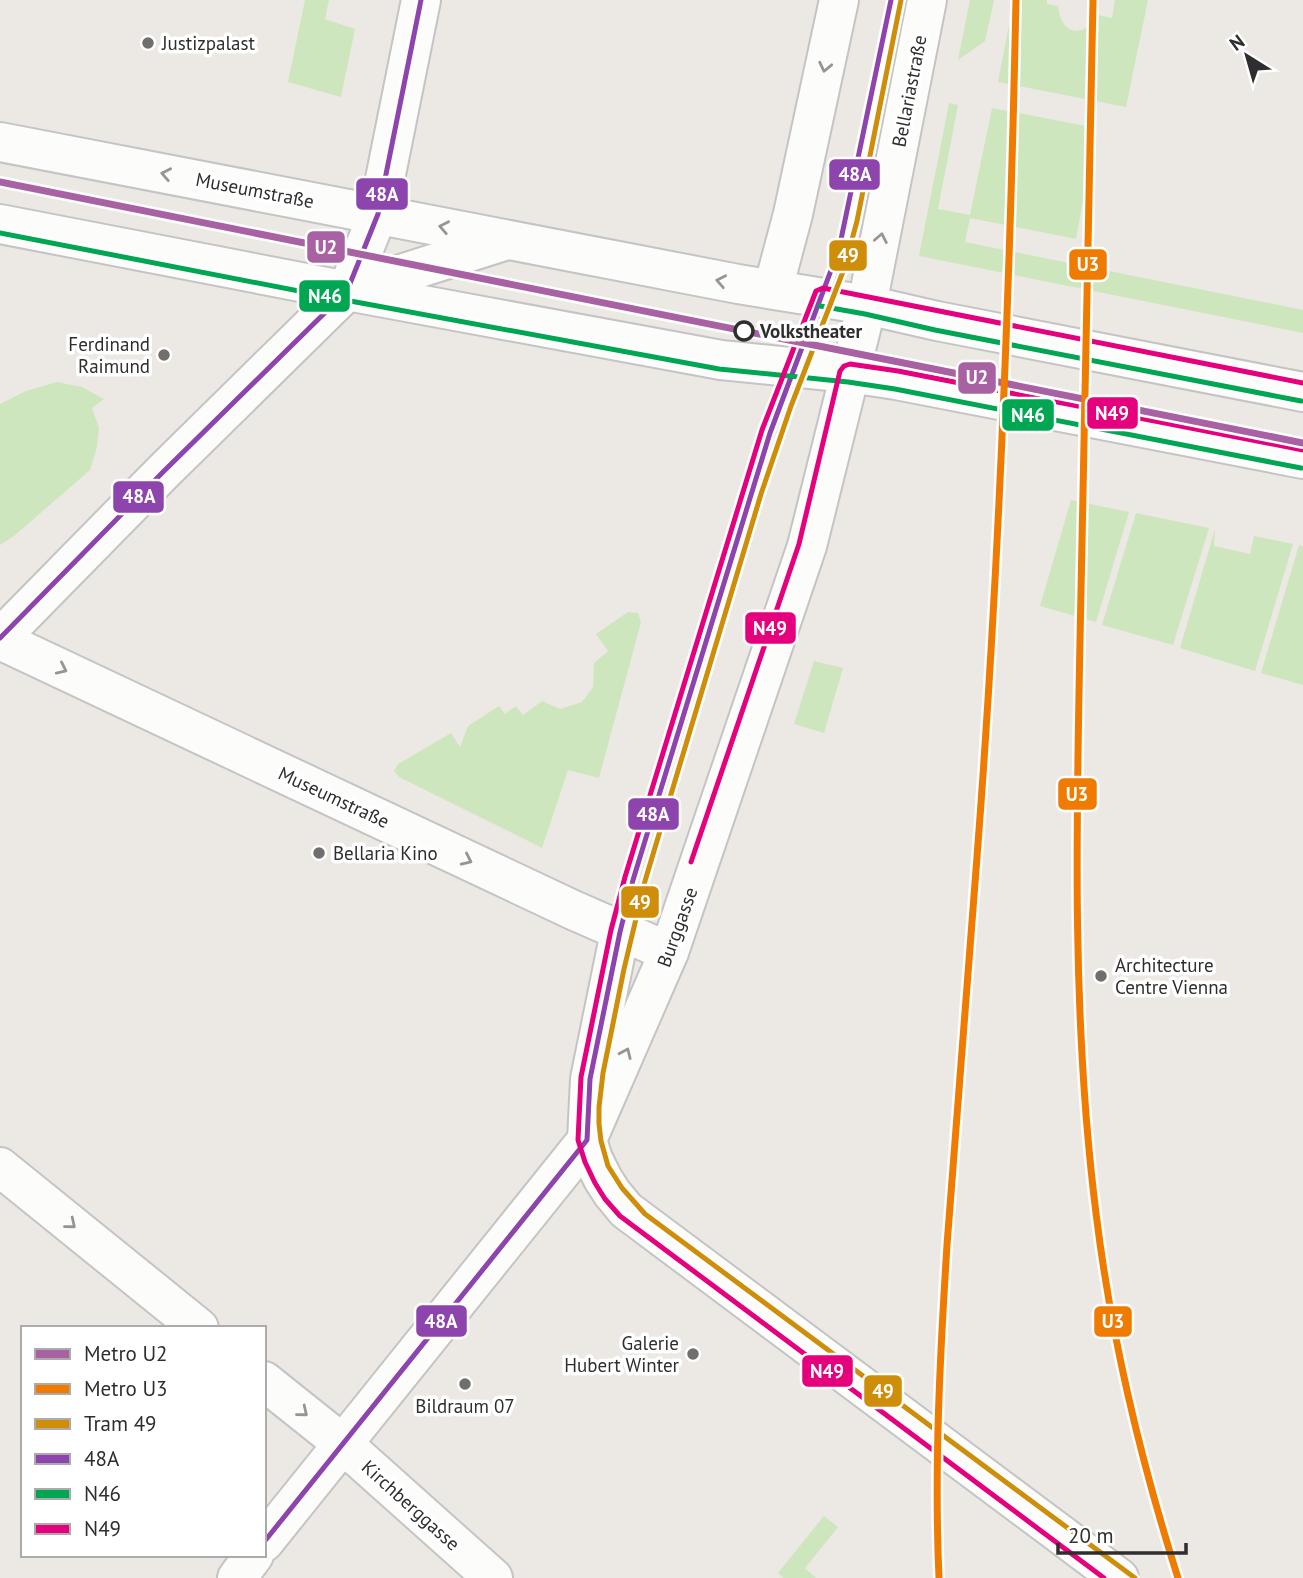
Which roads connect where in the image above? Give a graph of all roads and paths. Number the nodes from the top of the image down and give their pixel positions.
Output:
1 (421, 0) edge
2 (839, 0) edge
3 (927, 0) edge
4 (0, 142) edge
5 (378, 214) junction
6 (0, 224) edge
7 (509, 240) junction
8 (773, 289) junction
9 (347, 291) junction
10 (866, 305) junction
11 (849, 373) junction
12 (1303, 392) edge
13 (1303, 458) edge
14 (0, 639) edge
15 (620, 932) junction
16 (669, 952) junction
17 (587, 1140) junction
18 (0, 1167) edge
19 (197, 1326) edge
20 (266, 1383) edge
21 (343, 1444) junction
22 (266, 1540) edge
23 (253, 1557) edge
24 (237, 1578) edge
25 (492, 1578) edge
26 (1119, 1578) edge

1 - 5 main road
2 -> 8 main road
10 -> 3 main road, Bellariastraße
5 -> 4 main road, Museumstraße
7 -> 5 main road, Museumstraße
5 - 9 main road
6 - 9 main road, Museumstraße
8 -> 7 main road, Museumstraße
7 - 9 main road, Museumstraße
8 - 10 main road, Museumstraße
9 - 11 main road, Museumstraße
9 - 14 main road
10 - 11 main road, Burggasse
10 - 12 main road, Museumstraße
11 - 13 main road, Museumstraße
11 - 16 main road, Burggasse
14 -> 15 main road, Museumstraße
15 - 16 main road, Museumstraße
15 - 17 main road
17 -> 16 main road, Burggasse
17 - 21 main road, Burggasse
17 - 26 main road
18 -> 19 main road
20 -> 21 main road, Kirchberggasse
21 - 22 main road, Burggasse
21 - 25 main road, Kirchberggasse
23 - 24 main road

